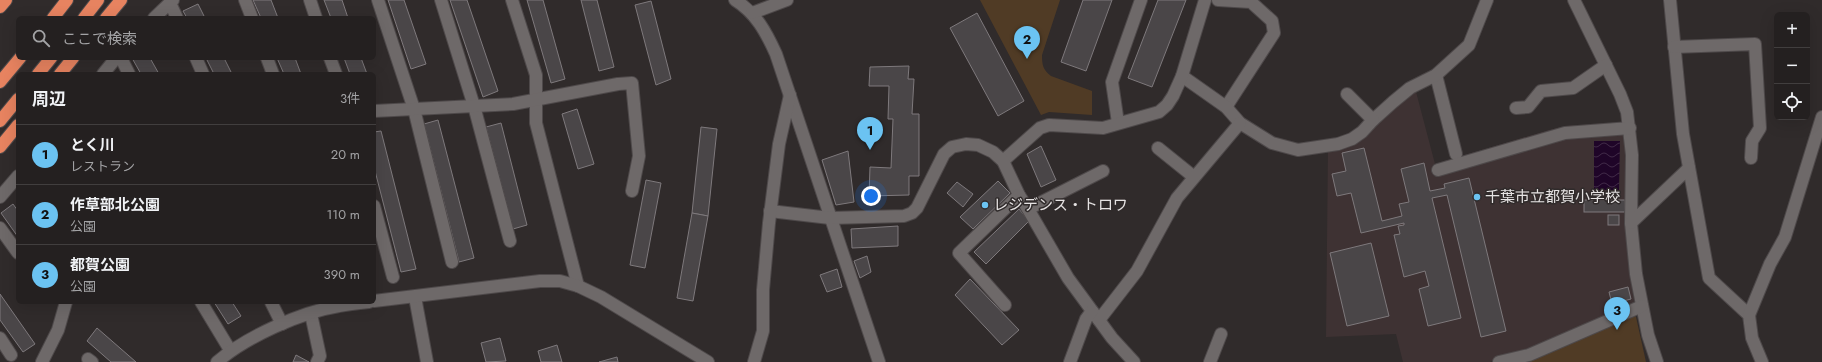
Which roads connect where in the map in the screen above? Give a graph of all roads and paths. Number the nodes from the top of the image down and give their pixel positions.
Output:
1 (6, 0) edge
2 (68, 0) edge
3 (98, 0) edge
4 (121, 0) edge
5 (245, 0) edge
6 (310, 0) edge
7 (378, 0) edge
8 (440, 0) edge
9 (512, 0) edge
10 (734, 0) edge
11 (787, 0) edge
12 (1141, 0) edge
13 (1205, 0) edge
14 (1218, 0) edge
15 (1488, 0) edge
16 (1574, 0) edge
17 (1670, 0) edge
18 (172, 2) edge
19 (0, 7) edge
20 (752, 13) junction
21 (55, 16) edge
22 (86, 16) edge
23 (108, 16) edge
24 (156, 16) edge
25 (176, 16) edge
26 (251, 16) edge
27 (315, 16) edge
28 (1674, 47) junction
29 (18, 60) edge
30 (49, 60) edge
31 (71, 60) edge
32 (114, 60) edge
33 (122, 60) edge
34 (197, 60) edge
35 (268, 60) edge
36 (331, 60) edge
37 (1606, 65) junction
38 (40, 72) edge
39 (62, 72) edge
40 (105, 72) edge
41 (129, 72) edge
42 (202, 72) edge
43 (272, 72) edge
44 (335, 72) edge
45 (1436, 75) junction
46 (1182, 76) junction
47 (0, 82) edge
48 (790, 94) junction
49 (1347, 94) dead end
50 (536, 100) junction
51 (16, 101) edge
52 (474, 106) junction
53 (1226, 107) junction
54 (1516, 108) dead end
55 (414, 109) junction
56 (376, 111) edge
57 (1822, 117) edge
58 (1373, 120) junction
59 (0, 121) edge
60 (1118, 123) junction
61 (1240, 123) junction
62 (16, 127) edge
63 (1630, 128) junction
64 (0, 147) edge
65 (1158, 148) dead end
66 (1456, 154) dead end
67 (1751, 158) dead end
68 (1003, 161) junction
69 (1689, 168) junction
70 (1438, 170) dead end
71 (1102, 171) dead end
72 (1194, 177) junction
73 (16, 178) edge
74 (632, 191) dead end
75 (1019, 195) junction
76 (0, 197) edge
77 (1028, 209) junction
78 (770, 211) junction
79 (376, 213) edge
80 (830, 218) junction
81 (1631, 223) junction
82 (0, 228) edge
83 (510, 241) dead end
84 (16, 250) edge
85 (452, 262) dead end
86 (393, 277) dead end
87 (578, 286) junction
88 (415, 297) junction
89 (376, 301) edge
90 (65, 304) edge
91 (201, 304) edge
92 (272, 304) edge
93 (337, 304) edge
94 (1005, 305) dead end
95 (1642, 306) junction
96 (311, 314) junction
97 (1749, 315) junction
98 (1095, 316) junction
99 (282, 324) junction
100 (1221, 334) dead end
101 (0, 338) edge
102 (230, 350) junction
103 (11, 355) dead end
104 (42, 362) edge
105 (217, 362) edge
106 (317, 362) edge
107 (427, 362) edge
108 (708, 362) edge
109 (754, 362) edge
110 (879, 362) edge
111 (1070, 362) edge
112 (1134, 362) edge
113 (1210, 362) edge
114 (1499, 362) edge
115 (1657, 362) edge
116 (1762, 362) edge

1 - 19 highway
2 - 21 highway
3 - 22 highway
4 - 23 highway
5 - 26 street
6 - 27 street
7 - 55 street
8 - 52 street
9 - 50 street
10 - 20 street
11 - 20 street
12 - 60 street
13 - 46 street
14 - 53 street
15 - 45 street
16 - 37 street
17 - 28 street
18 - 24 street
18 - 25 street
20 - 48 street
28 - 67 street
28 - 69 street
29 - 47 highway
30 - 38 highway
31 - 39 highway
32 - 40 street
33 - 41 street
34 - 42 street
35 - 43 street
36 - 44 street
37 - 54 street
37 - 63 street
45 - 58 street
45 - 66 street
46 - 53 street
46 - 60 street
48 - 78 street
48 - 80 street
49 - 58 street
50 - 52 street
50 - 74 street
50 - 87 street
51 - 59 highway
52 - 55 street
52 - 83 street
53 - 61 street
55 - 56 street
55 - 85 street
57 - 97 street
58 - 61 street
60 - 68 street
61 - 72 street
62 - 64 highway
63 - 70 street
63 - 81 street
65 - 72 street
68 - 75 street
68 - 80 street
69 - 81 street
69 - 97 street
71 - 77 street
72 - 98 street
73 - 76 street
75 - 77 street
75 - 94 street
77 - 98 street
78 - 80 street
78 - 109 street
79 - 86 street
80 - 110 street
81 - 95 street
82 - 84 street
87 - 88 street
87 - 108 street
88 - 89 street
88 - 107 street
90 - 104 street
91 - 102 street
92 - 99 street
93 - 96 street
95 - 114 street
95 - 115 street
96 - 99 street
96 - 106 street
97 - 116 street
98 - 111 street
98 - 112 street
99 - 102 street
100 - 113 street
101 - 103 street
102 - 105 street

